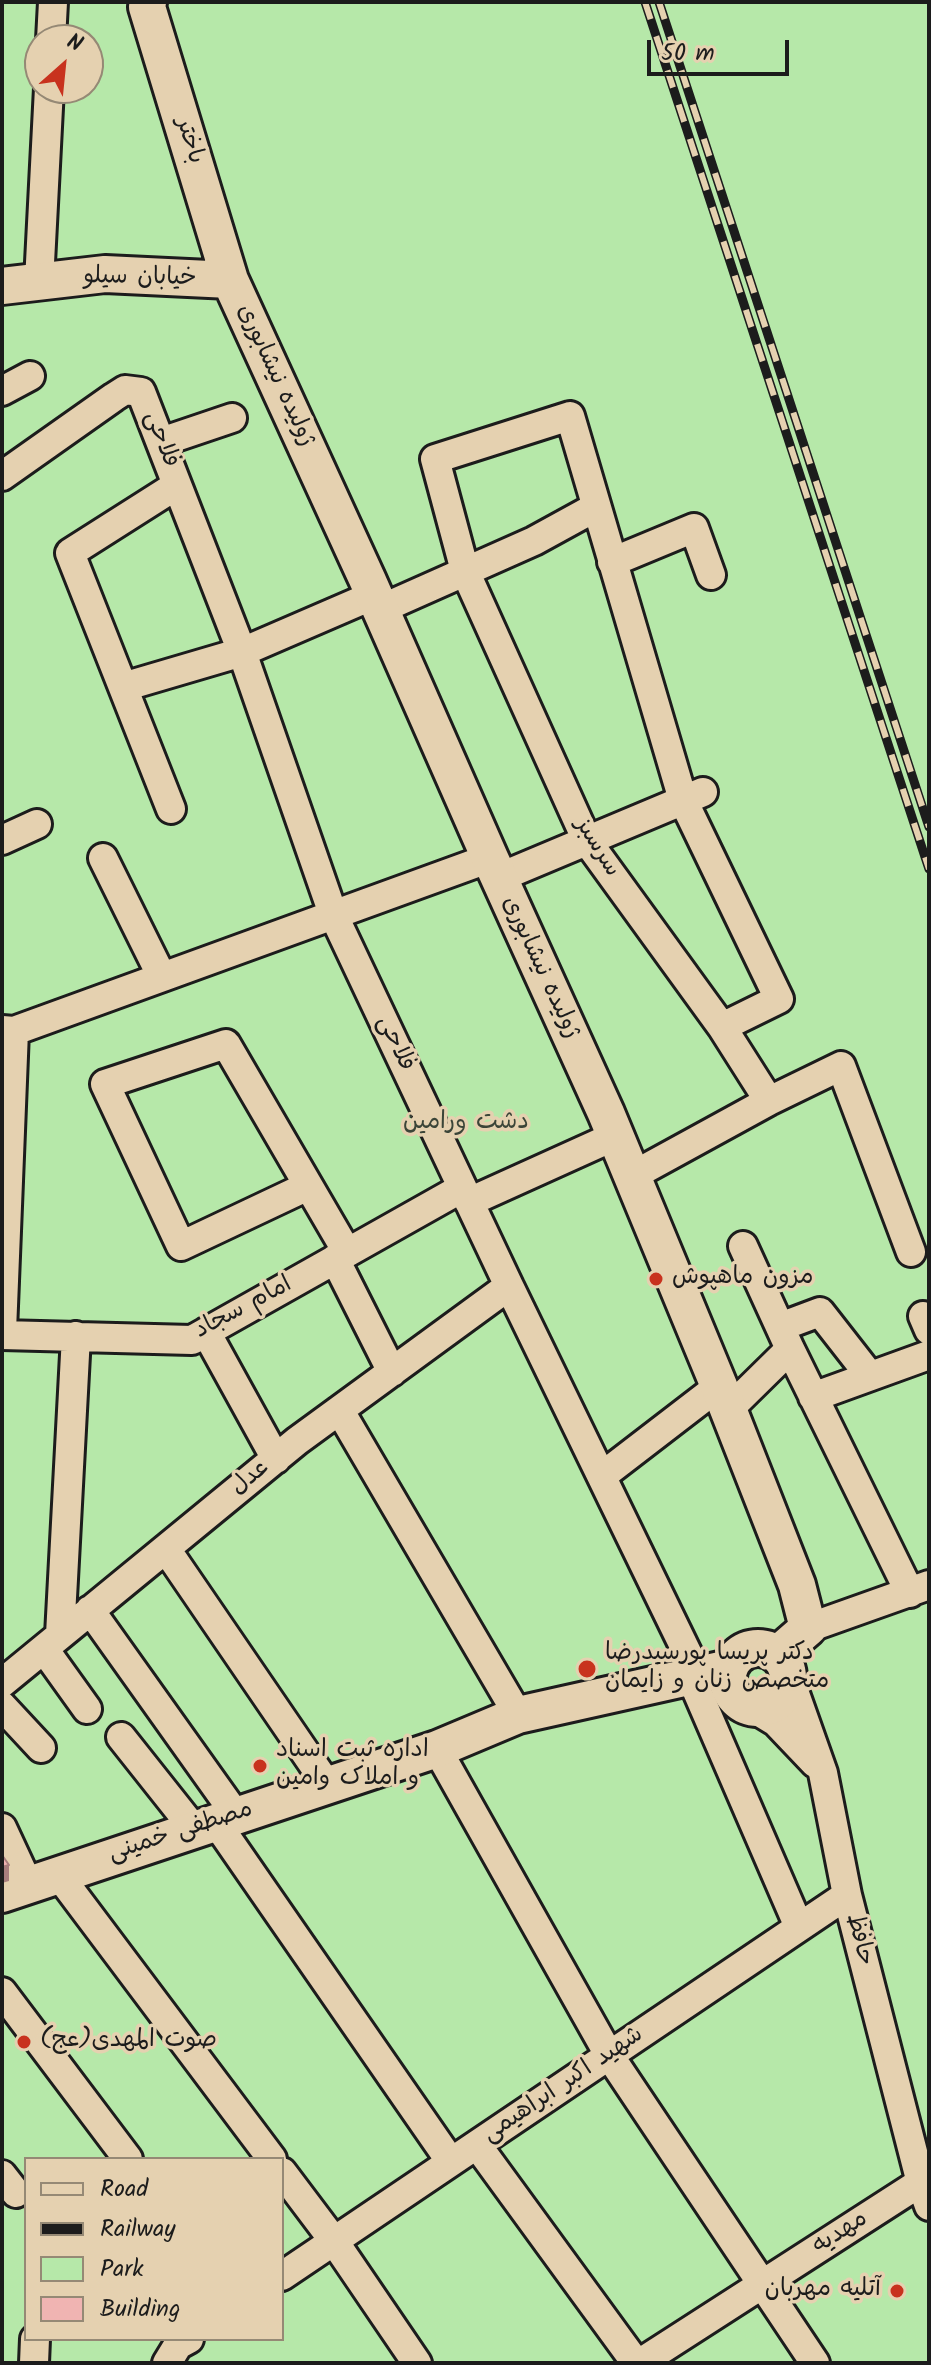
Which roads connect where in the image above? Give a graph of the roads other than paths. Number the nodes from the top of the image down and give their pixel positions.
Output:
1 (53, 2) edge
2 (148, 2) edge
3 (52, 24) edge
4 (48, 104) edge
5 (230, 280) junction
6 (39, 282) junction
7 (2, 286) edge
8 (30, 376) dead end
9 (2, 391) edge
10 (232, 418) dead end
11 (161, 442) junction
12 (2, 476) edge
13 (177, 485) junction
14 (596, 507) junction
15 (612, 562) junction
16 (465, 571) junction
17 (711, 575) dead end
18 (378, 602) junction
19 (242, 652) junction
20 (123, 687) junction
21 (693, 796) junction
22 (171, 809) dead end
23 (37, 824) dead end
24 (2, 840) edge
25 (587, 841) junction
26 (103, 858) dead end
27 (494, 868) junction
28 (333, 914) junction
29 (162, 977) junction
30 (722, 1027) junction
31 (8, 1030) edge
32 (769, 1101) junction
33 (615, 1136) junction
34 (632, 1176) junction
35 (308, 1186) junction
36 (466, 1195) junction
37 (743, 1246) dead end
38 (911, 1252) dead end
39 (341, 1256) junction
40 (509, 1286) junction
41 (206, 1332) junction
42 (2, 1333) edge
43 (76, 1336) junction
44 (785, 1338) junction
45 (929, 1355) edge
46 (392, 1372) junction
47 (870, 1376) junction
48 (813, 1397) junction
49 (724, 1398) junction
50 (340, 1411) junction
51 (276, 1459) junction
52 (602, 1476) junction
53 (166, 1549) junction
54 (919, 1589) edge
55 (90, 1610) junction
56 (808, 1628) junction
57 (52, 1642) junction
58 (783, 1664) junction
59 (706, 1672) junction
60 (2, 1683) edge
61 (2, 1706) edge
62 (753, 1708) junction
63 (87, 1709) dead end
64 (518, 1715) junction
65 (121, 1737) dead end
66 (41, 1748) dead end
67 (437, 1749) junction
68 (823, 1773) junction
69 (328, 1786) junction
70 (215, 1822) junction
71 (2, 1828) edge
72 (29, 1884) edge
73 (847, 1895) junction
74 (799, 1927) junction
75 (2, 1992) edge
76 (609, 2055) junction
77 (477, 2145) junction
78 (126, 2157) edge
79 (270, 2157) edge
80 (451, 2162) junction
81 (284, 2175) edge
82 (926, 2189) edge
83 (334, 2241) junction
84 (284, 2275) edge
85 (761, 2285) junction
86 (35, 2341) edge
87 (185, 2341) edge
88 (34, 2363) edge
89 (167, 2363) edge
90 (417, 2363) edge
91 (638, 2363) edge
92 (815, 2363) edge

1 - 3 street
2 - 5 main road, باختر
4 - 6 street
5 - 6 main road, خیابان سیلو
5 - 18 main road, ژولیده نیشابوری
6 - 7 main road, خیابان سیلو
8 - 9 street
10 - 11 street
11 - 12 street, فلاحی
11 - 13 street, فلاحی
13 - 19 street, فلاحی
13 - 20 street
14 - 15 street
14 - 16 street
14 - 16 street, سرسبز
15 - 17 street
15 - 21 street
16 - 18 street
16 - 25 street, سرسبز
18 - 19 street
18 - 27 main road, ژولیده نیشابوری
19 - 20 street
19 - 28 street, فلاحی
20 - 22 street
21 - 25 street
21 - 30 street
23 - 24 street
25 - 27 street
25 - 30 street, سرسبز
26 - 29 street
27 - 28 street
27 - 33 main road, ژولیده نیشابوری
28 - 29 street
28 - 36 street, فلاحی
29 - 31 street
30 - 32 street, سرسبز
31 - 42 street
32 - 34 street
32 - 38 street
33 - 34 main road, ژولیده نیشابوری
33 - 36 street, امام سجاد
34 - 49 main road, ژولیده نیشابوری
35 - 35 street
35 - 39 street
36 - 39 street, امام سجاد
36 - 40 street, فلاحی
37 - 44 street
39 - 41 street, امام سجاد
39 - 46 street
40 - 46 street, عدل
40 - 52 street, فلاحی
41 - 43 street, امام سجاد
41 - 51 street
42 - 43 street, امام سجاد
43 - 57 street
44 - 47 street
44 - 48 street
44 - 49 street
45 - 47 street
46 - 50 street, عدل
47 - 48 street
48 - 54 street
49 - 52 street
49 - 56 main road, ژولیده نیشابوری
50 - 51 street, عدل
50 - 64 street
51 - 53 street, عدل
52 - 59 street, فلاحی
53 - 55 street, عدل
53 - 69 street
54 - 56 street
55 - 57 street, عدل
55 - 70 street
56 - 58 main road
57 - 60 street, عدل
57 - 63 street
58 - 59 main road, مصطفی خمینی
58 - 62 main road
58 - 68 street, حافظ
59 - 62 main road
59 - 64 main road, مصطفی خمینی
59 - 74 street, فلاحی
61 - 66 street
62 - 68 street
64 - 67 main road, مصطفی خمینی
65 - 70 street
67 - 69 main road, مصطفی خمینی
67 - 76 street
68 - 73 street, حافظ
69 - 70 main road, مصطفی خمینی
70 - 72 main road, مصطفی خمینی
70 - 80 street
71 - 72 street
72 - 79 street
73 - 74 street, شهید اکبر ابراهیمی
73 - 82 street, حافظ
74 - 76 street, شهید اکبر ابراهیمی
75 - 78 street
76 - 77 street, شهید اکبر ابراهیمی
76 - 85 street
77 - 80 street, شهید اکبر ابراهیمی
77 - 91 street
80 - 83 street, شهید اکبر ابراهیمی
81 - 83 street
82 - 85 street, مهدیه
83 - 84 street, شهید اکبر ابراهیمی
83 - 90 street
85 - 91 street, مهدیه
85 - 92 street
86 - 88 street
87 - 89 street

